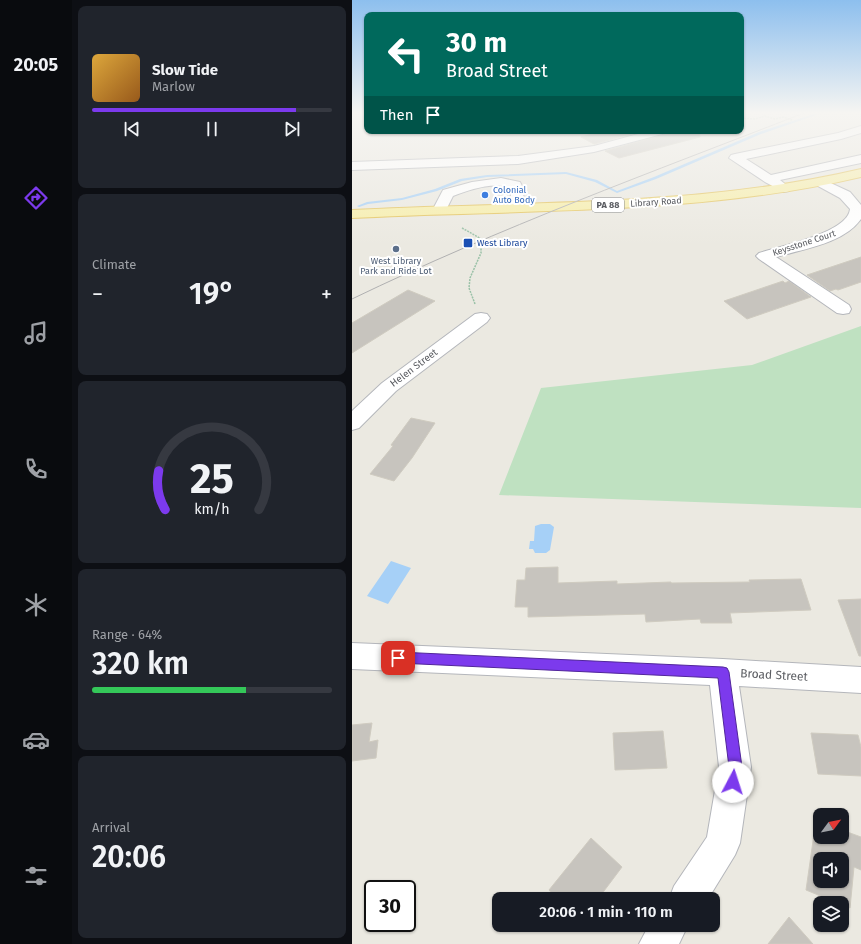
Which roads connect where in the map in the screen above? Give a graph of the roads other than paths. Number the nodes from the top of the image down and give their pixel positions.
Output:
1 (538, 157) edge
2 (740, 157) edge
3 (861, 159) edge
4 (352, 166) edge
5 (861, 173) edge
6 (769, 179) junction
7 (822, 183) junction
8 (784, 188) junction
9 (515, 208) junction
10 (439, 211) junction
11 (352, 214) edge
12 (843, 309) dead end
13 (481, 318) road end
14 (352, 423) edge
15 (352, 656) edge
16 (723, 672) junction
17 (861, 680) edge
18 (692, 892) edge
19 (666, 932) edge
20 (658, 944) edge

1 - 4 street
2 - 6 street
3 - 6 street
5 - 7 main road, Library Road / PA 88
6 - 8 street
7 - 8 main road, Library Road / PA 88
7 - 12 street, Keysstone Court
8 - 9 main road, Library Road / PA 88
9 - 10 main road, Library Road / PA 88
9 - 10 street
10 - 11 main road, Library Road / PA 88
13 - 14 street, Helen Street
15 - 16 street, Broad Street
16 - 17 street, Broad Street
16 - 18 street
19 - 20 street

